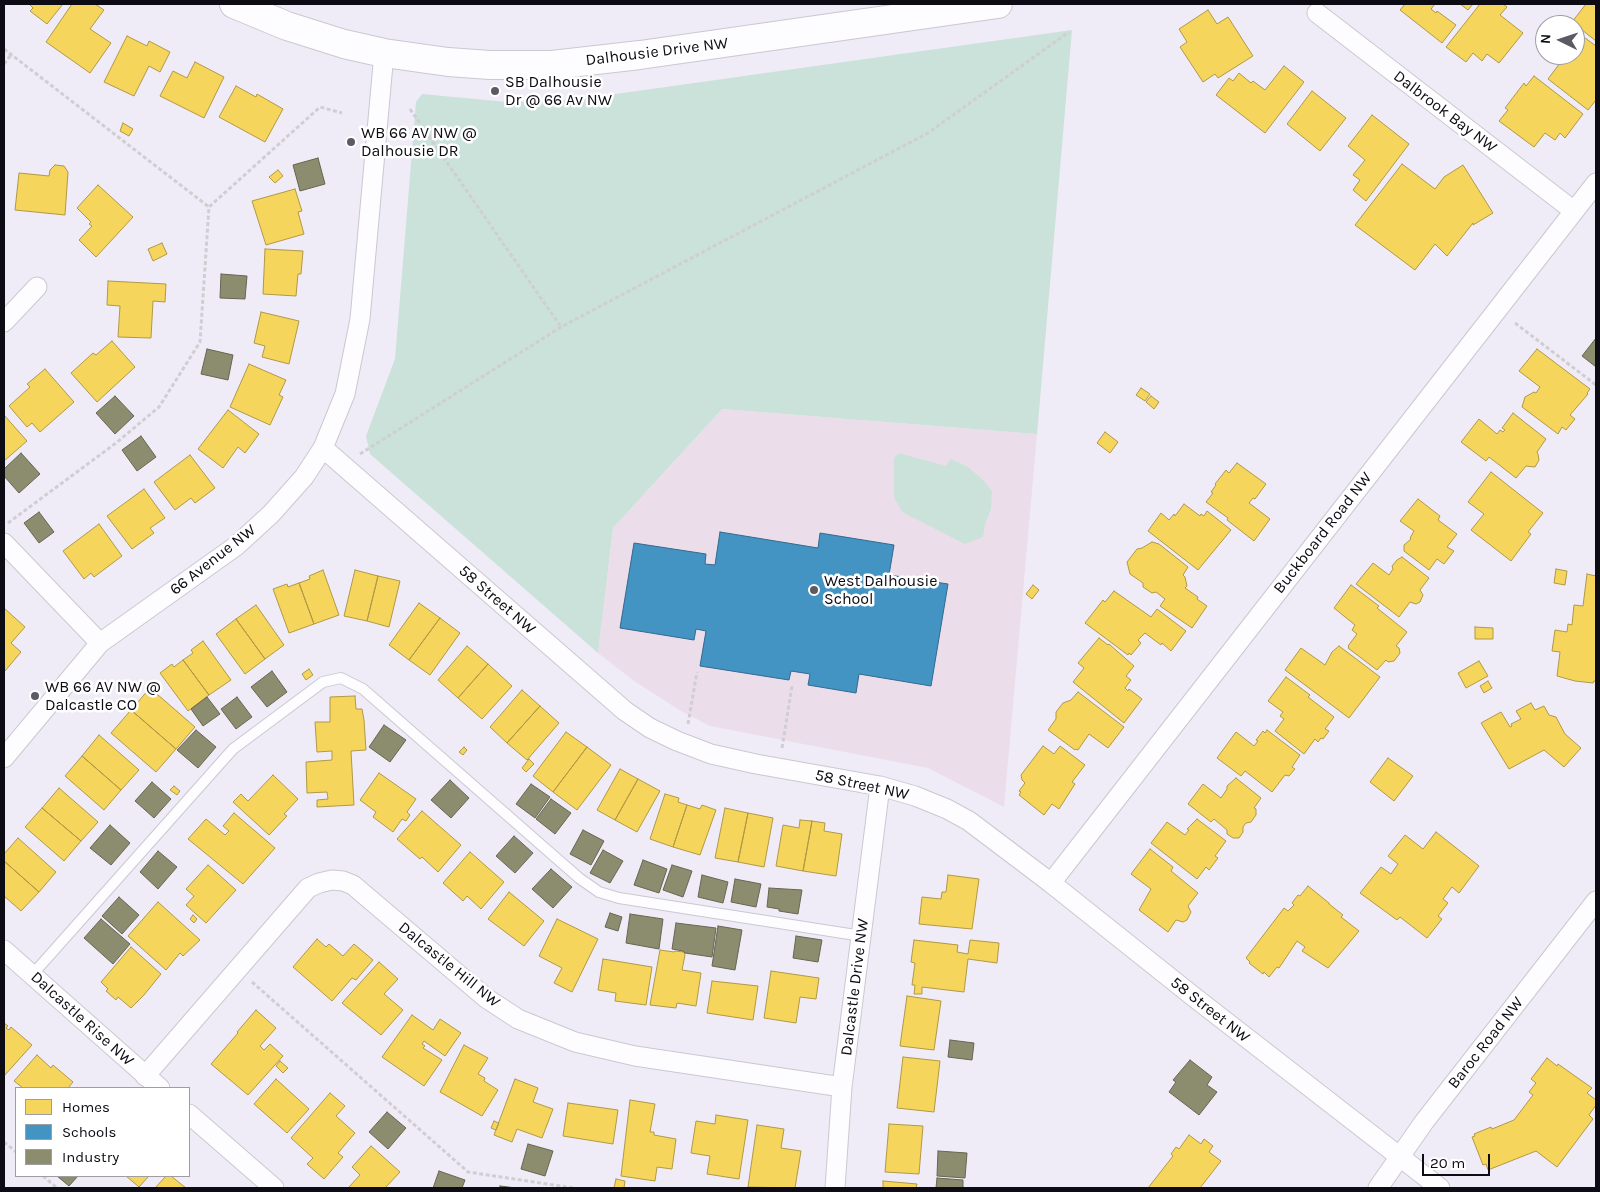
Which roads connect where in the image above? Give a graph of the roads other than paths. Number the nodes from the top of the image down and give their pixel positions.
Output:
1 (234, 4) edge
2 (998, 4) edge
3 (1316, 13) dead end
4 (384, 53) junction
5 (1596, 183) edge
6 (1574, 211) junction
7 (37, 287) dead end
8 (4, 322) edge
9 (322, 448) junction
10 (4, 544) edge
11 (100, 643) junction
12 (4, 758) edge
13 (880, 786) junction
14 (1051, 883) junction
15 (1596, 901) edge
16 (862, 936) junction
17 (4, 950) edge
18 (32, 975) junction
19 (145, 1076) junction
20 (159, 1087) edge
21 (842, 1087) junction
22 (190, 1115) edge
23 (1401, 1158) junction
24 (274, 1188) edge
25 (835, 1188) edge
26 (1378, 1188) edge
27 (1440, 1188) edge

1 - 4 street, Dalhousie Drive NW
2 - 4 street, Dalhousie Drive NW
3 - 6 street, Dalbrook Bay NW
4 - 9 street, 66 Avenue NW
5 - 6 street, Buckboard Road NW
6 - 14 street, Buckboard Road NW
7 - 8 street
9 - 11 street, 66 Avenue NW
9 - 13 street, 58 Street NW
10 - 11 street
11 - 12 street, 66 Avenue NW
13 - 14 street, 58 Street NW
13 - 16 street, Dalcastle Drive NW
14 - 23 street, 58 Street NW
15 - 23 street, Baroc Road NW
16 - 18 lane
16 - 21 street, Dalcastle Drive NW
17 - 18 street, Dalcastle Rise NW
18 - 19 street, Dalcastle Rise NW
19 - 20 street, Dalcastle Rise NW
19 - 21 street, Dalcastle Hill NW
21 - 25 street, Dalcastle Drive NW
22 - 24 street
23 - 26 street, Baroc Road NW
23 - 27 street, 58 Street NW

